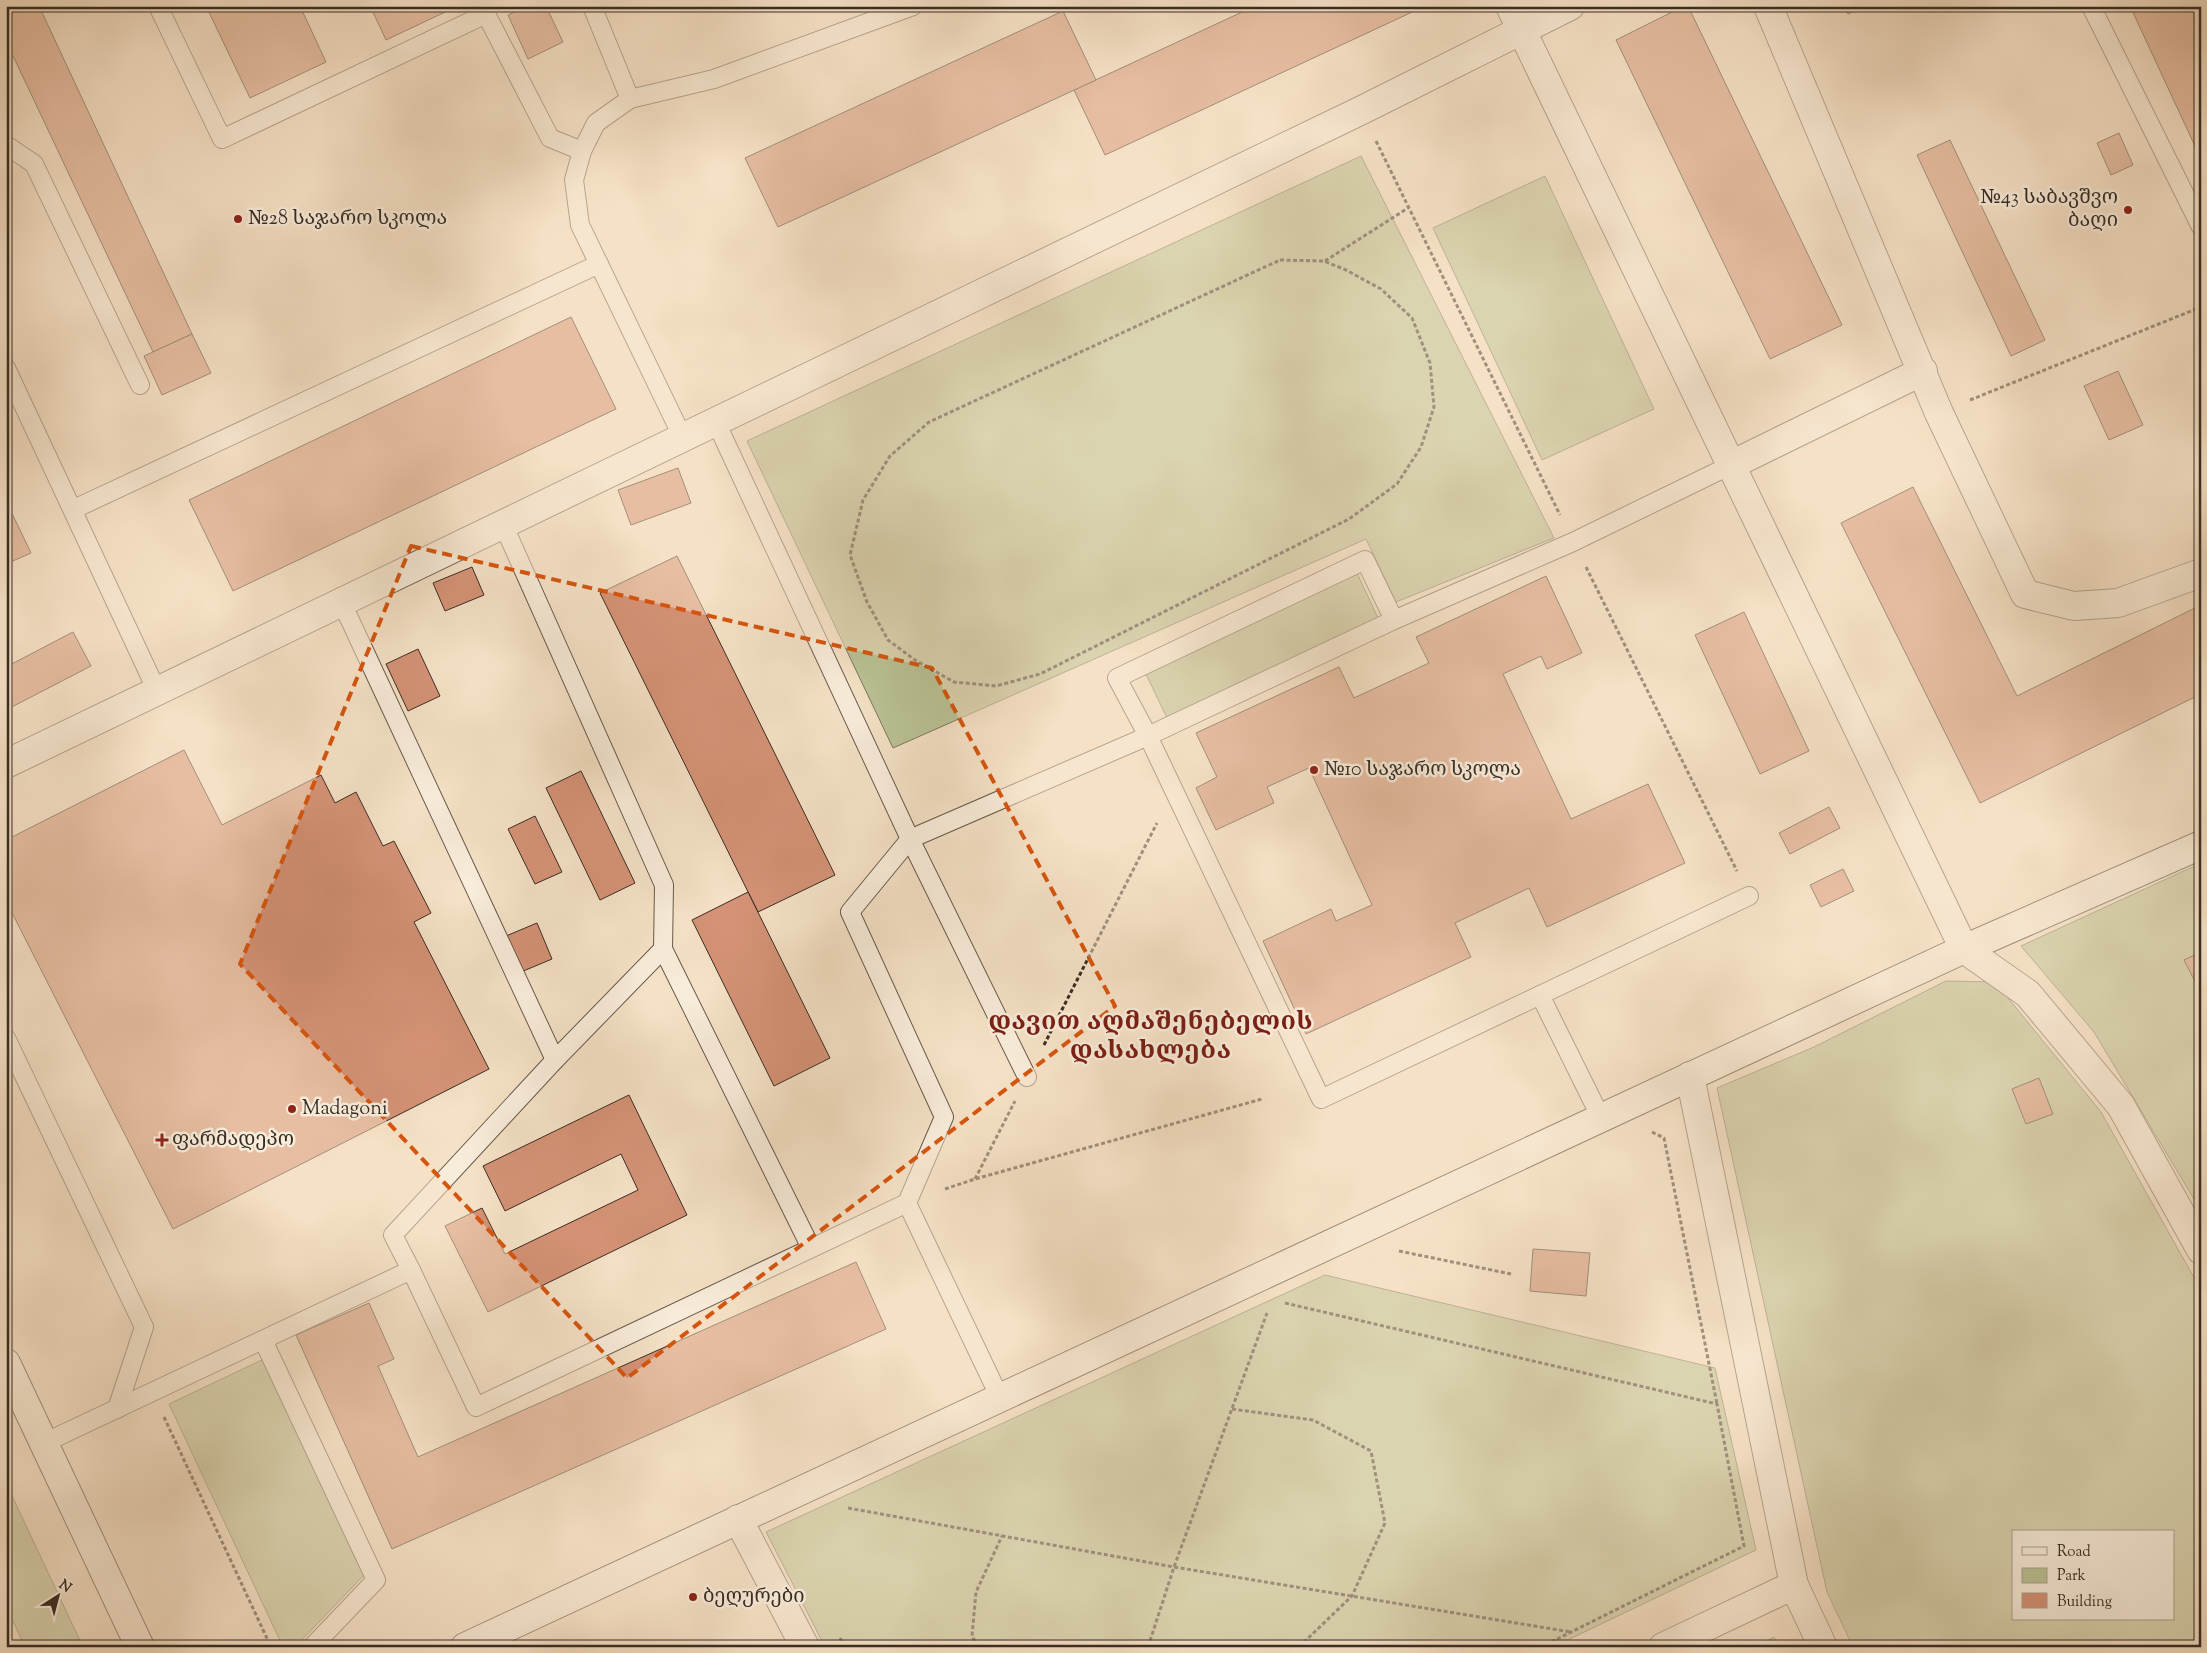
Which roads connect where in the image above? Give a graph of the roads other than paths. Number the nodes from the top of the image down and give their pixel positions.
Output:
1 (158, 6) edge
2 (592, 6) edge
3 (913, 6) edge
4 (1570, 6) edge
5 (1768, 6) edge
6 (2091, 6) edge
7 (484, 10) edge
8 (1516, 18) edge
9 (630, 99) junction
10 (6, 145) edge
11 (582, 151) junction
12 (2201, 227) edge
13 (599, 264) junction
14 (6, 368) edge
15 (1923, 371) junction
16 (140, 385) dead end
17 (716, 422) junction
18 (683, 438) junction
19 (1731, 465) junction
20 (74, 509) junction
21 (503, 524) junction
22 (2201, 573) edge
23 (342, 602) junction
24 (1394, 620) junction
25 (158, 691) junction
26 (1148, 736) junction
27 (6, 764) edge
28 (910, 839) junction
29 (2201, 845) edge
30 (1749, 896) road end
31 (663, 949) junction
32 (1964, 949) junction
33 (1540, 995) junction
34 (6, 1038) edge
35 (555, 1060) junction
36 (1690, 1076) junction
37 (1027, 1077) road end
38 (1602, 1118) junction
39 (907, 1203) junction
40 (811, 1248) junction
41 (2201, 1250) edge
42 (411, 1270) junction
43 (263, 1340) junction
44 (6, 1363) edge
45 (1000, 1398) junction
46 (118, 1408) junction
47 (44, 1443) junction
48 (738, 1519) junction
49 (1794, 1585) junction
50 (140, 1647) edge
51 (312, 1647) edge
52 (465, 1647) edge
53 (805, 1647) edge
54 (1663, 1647) edge
55 (1823, 1647) edge

1 - 7 lane
2 - 9 lane
3 - 9 lane
4 - 8 street
5 - 15 street
6 - 12 lane
7 - 11 lane
8 - 17 street
8 - 19 street
9 - 11 lane
10 - 16 lane
11 - 13 lane
13 - 18 lane
13 - 20 lane
14 - 20 lane
15 - 19 street
15 - 22 street
17 - 18 street
17 - 28 lane
18 - 21 street
19 - 24 lane
19 - 32 street
20 - 25 lane
21 - 23 street
21 - 31 lane
23 - 25 street
23 - 35 lane
24 - 26 lane
24 - 26 lane
25 - 27 street
26 - 28 lane
26 - 33 lane
28 - 37 lane
28 - 39 lane
29 - 32 street
30 - 33 lane
31 - 35 lane
31 - 40 lane
32 - 36 street
32 - 41 street
33 - 38 lane
34 - 46 lane
35 - 42 lane
36 - 38 street
36 - 49 street
38 - 45 street
39 - 40 lane
39 - 45 lane
40 - 42 lane
42 - 43 lane
43 - 46 lane
43 - 51 lane
44 - 47 street
45 - 48 street
46 - 47 lane
47 - 50 street
48 - 52 street
48 - 53 street
49 - 54 street
49 - 55 street

